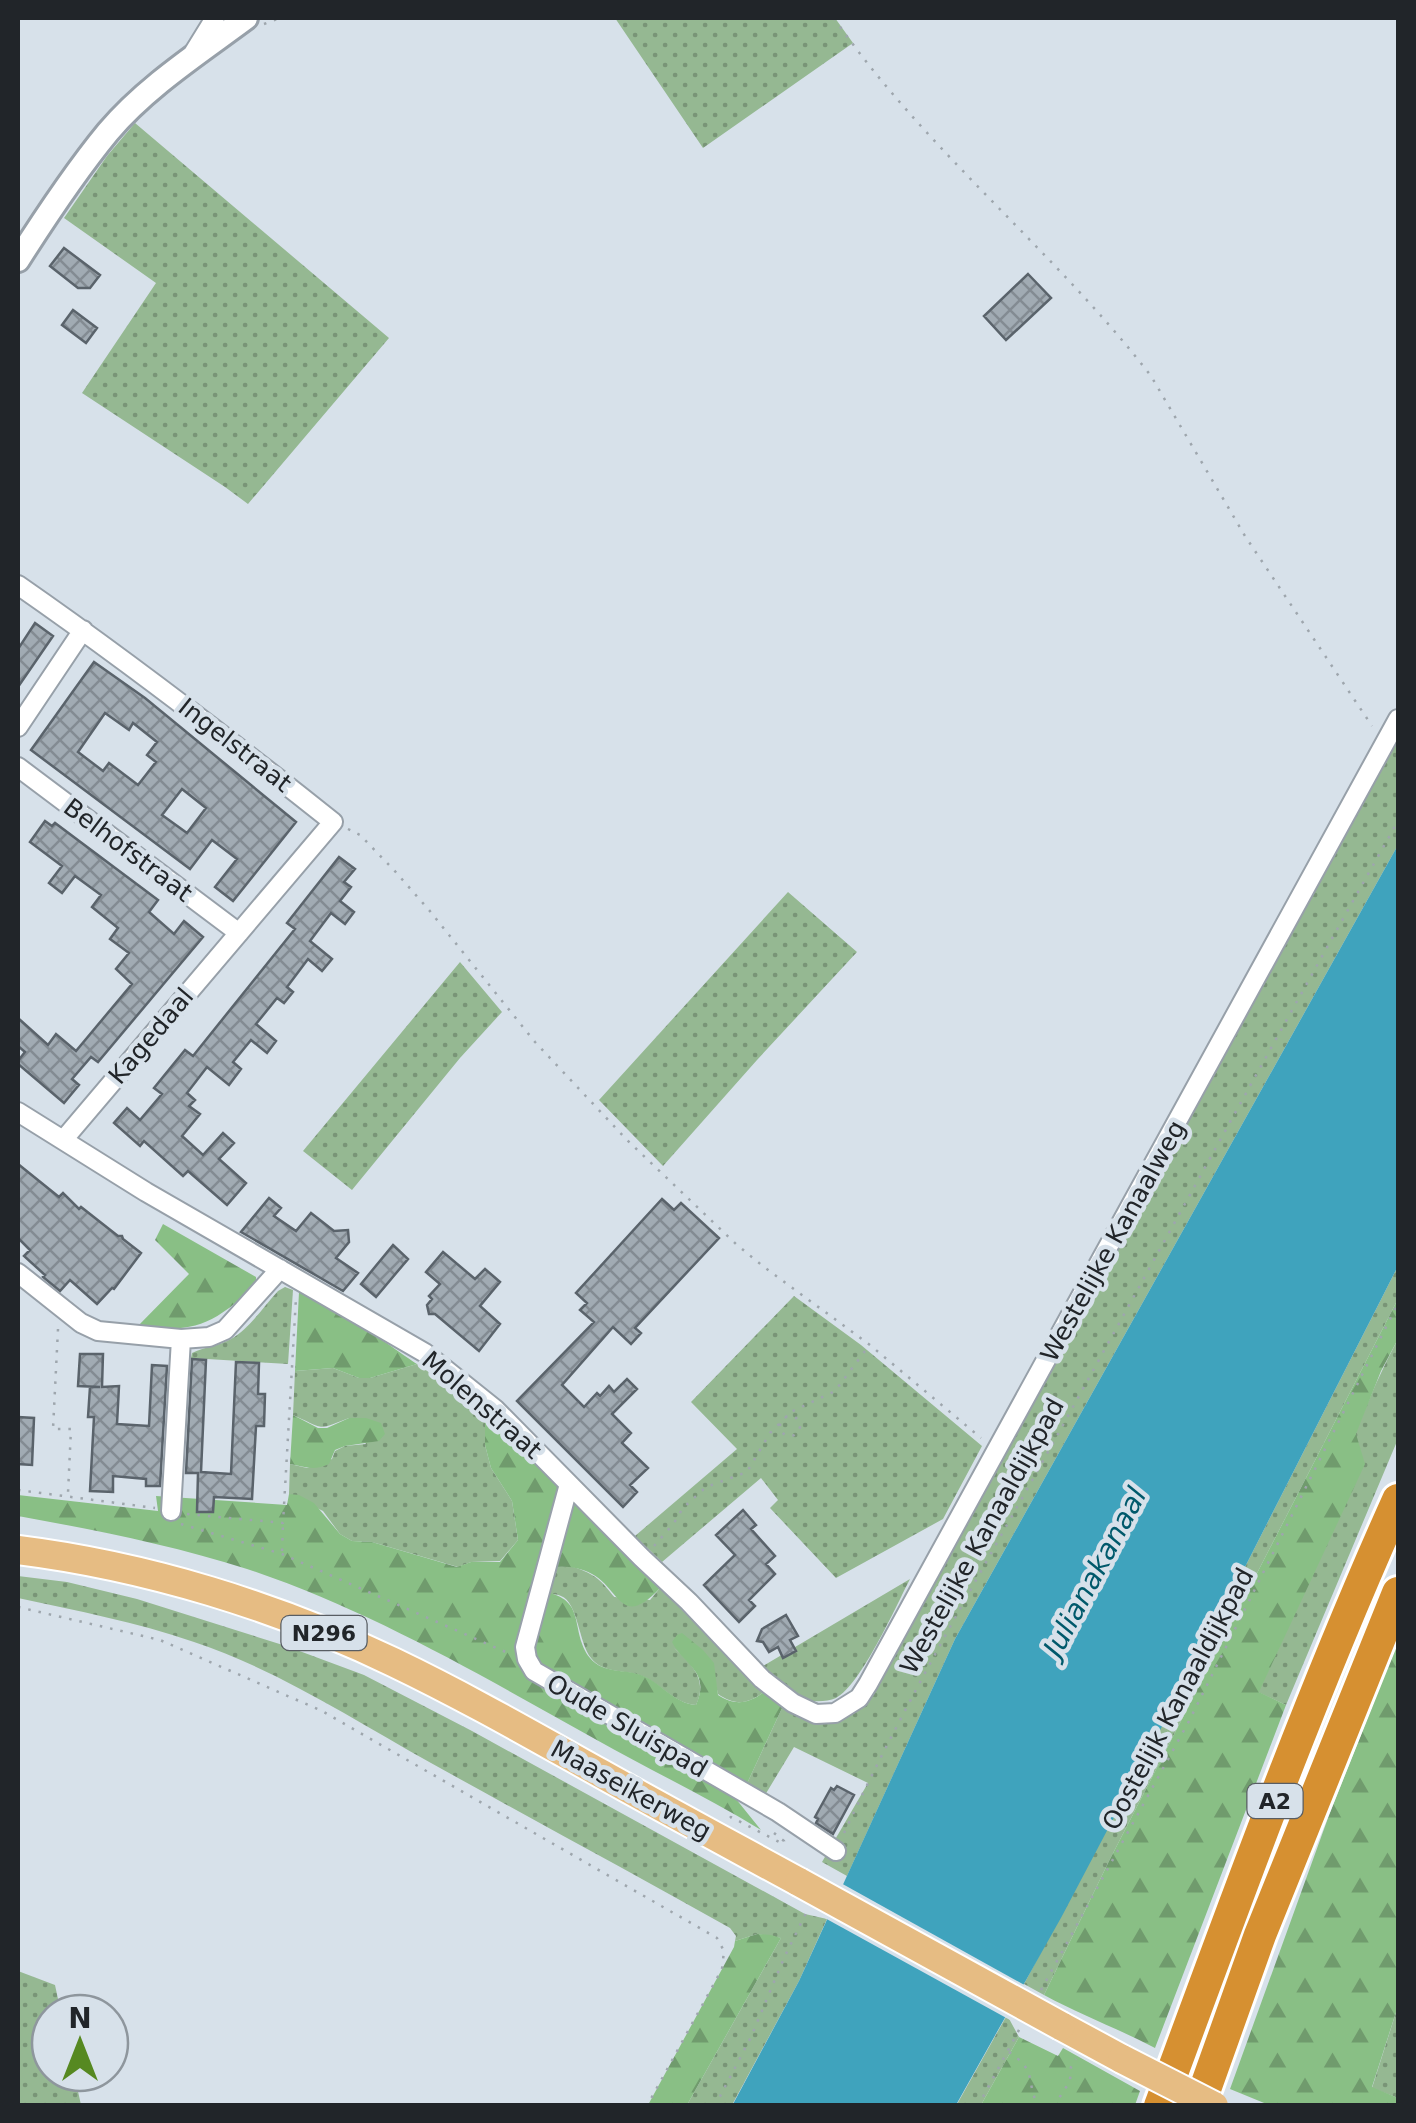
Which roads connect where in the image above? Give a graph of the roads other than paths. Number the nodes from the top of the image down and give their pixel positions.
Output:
1 (216, 18) edge
2 (246, 18) edge
3 (188, 60) junction
4 (18, 260) edge
5 (18, 585) edge
6 (82, 630) junction
7 (1398, 719) edge
8 (18, 727) edge
9 (18, 767) edge
10 (238, 932) junction
11 (18, 1112) edge
12 (64, 1139) junction
13 (280, 1270) junction
14 (18, 1273) edge
15 (180, 1339) junction
16 (569, 1484) junction
17 (1398, 1500) edge
18 (172, 1511) road end
19 (18, 1550) edge
20 (1398, 1593) edge
21 (793, 1703) joint
22 (836, 1850) road end
23 (1160, 2106) edge
24 (1199, 2106) edge
25 (1214, 2106) edge

1 - 3 street
2 - 3 street
3 - 4 street
5 - 6 street, Ingelstraat
6 - 8 street
6 - 10 street, Ingelstraat
7 - 21 street, Westelijke Kanaalweg
9 - 10 street, Belhofstraat
10 - 12 street, Kagedaal
11 - 12 street, Molenstraat
12 - 13 street, Molenstraat
13 - 15 street
13 - 16 street, Molenstraat
14 - 15 street
15 - 18 street
16 - 21 street, Molenstraat
16 - 22 street, Oude Sluispad
17 - 23 highway, A2
19 - 25 main road, Maaseikerweg / N296, bridge
20 - 24 highway, A2

